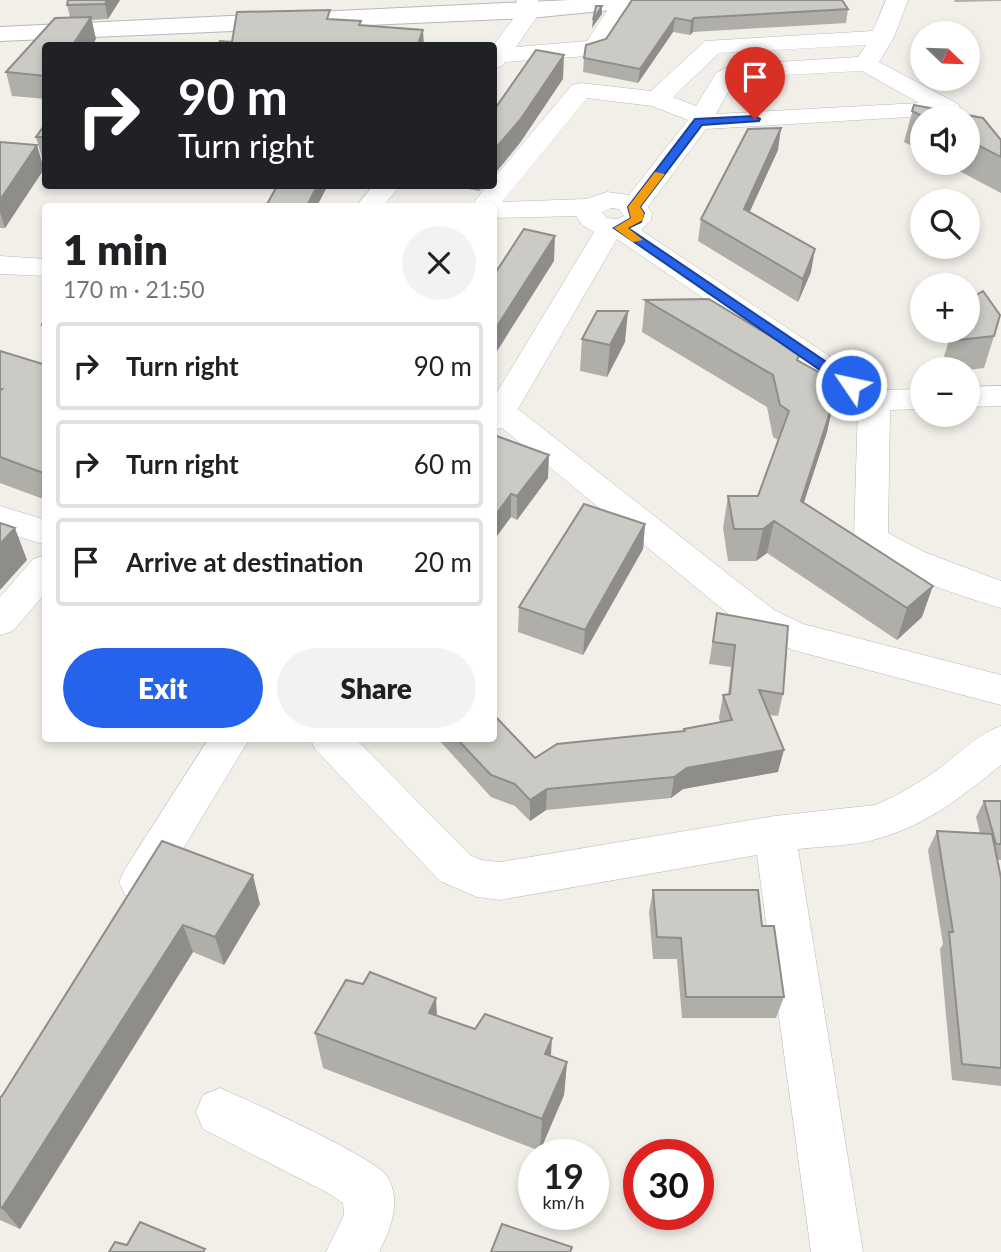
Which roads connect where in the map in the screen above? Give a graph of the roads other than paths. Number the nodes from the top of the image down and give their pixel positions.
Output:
1 (897, 0) edge
2 (633, 1) edge
3 (528, 5) edge
4 (0, 34) edge
5 (882, 37) junction
6 (497, 56) edge
7 (497, 58) edge
8 (866, 64) junction
9 (657, 99) junction
10 (942, 105) edge
11 (910, 114) edge
12 (701, 119) junction
13 (384, 189) edge
14 (372, 203) edge
15 (487, 203) edge
16 (497, 209) edge
17 (614, 217) junction
18 (0, 265) edge
19 (42, 268) edge
20 (1001, 396) edge
21 (980, 397) edge
22 (910, 399) edge
23 (874, 400) junction
24 (497, 415) edge
25 (0, 518) edge
26 (42, 532) edge
27 (42, 573) edge
28 (1001, 595) edge
29 (0, 621) edge
30 (1001, 690) edge
31 (228, 742) edge
32 (333, 742) edge
33 (1001, 742) edge
34 (775, 834) junction
35 (119, 914) edge
36 (220, 1112) dead end
37 (352, 1252) edge
38 (837, 1252) edge

1 - 5 street
2 - 3 street
2 - 7 street
3 - 4 street
3 - 6 street
5 - 8 street
5 - 9 street
8 - 10 street
8 - 12 street
9 - 12 street
9 - 15 street
11 - 12 street
12 - 17 street
13 - 14 street
16 - 17 street
17 - 23 street
17 - 24 street
18 - 19 street
20 - 21 street
22 - 23 street
23 - 28 street
24 - 30 street
25 - 26 street
27 - 29 street
31 - 35 street
32 - 34 street
33 - 34 street
34 - 38 street
36 - 37 street

